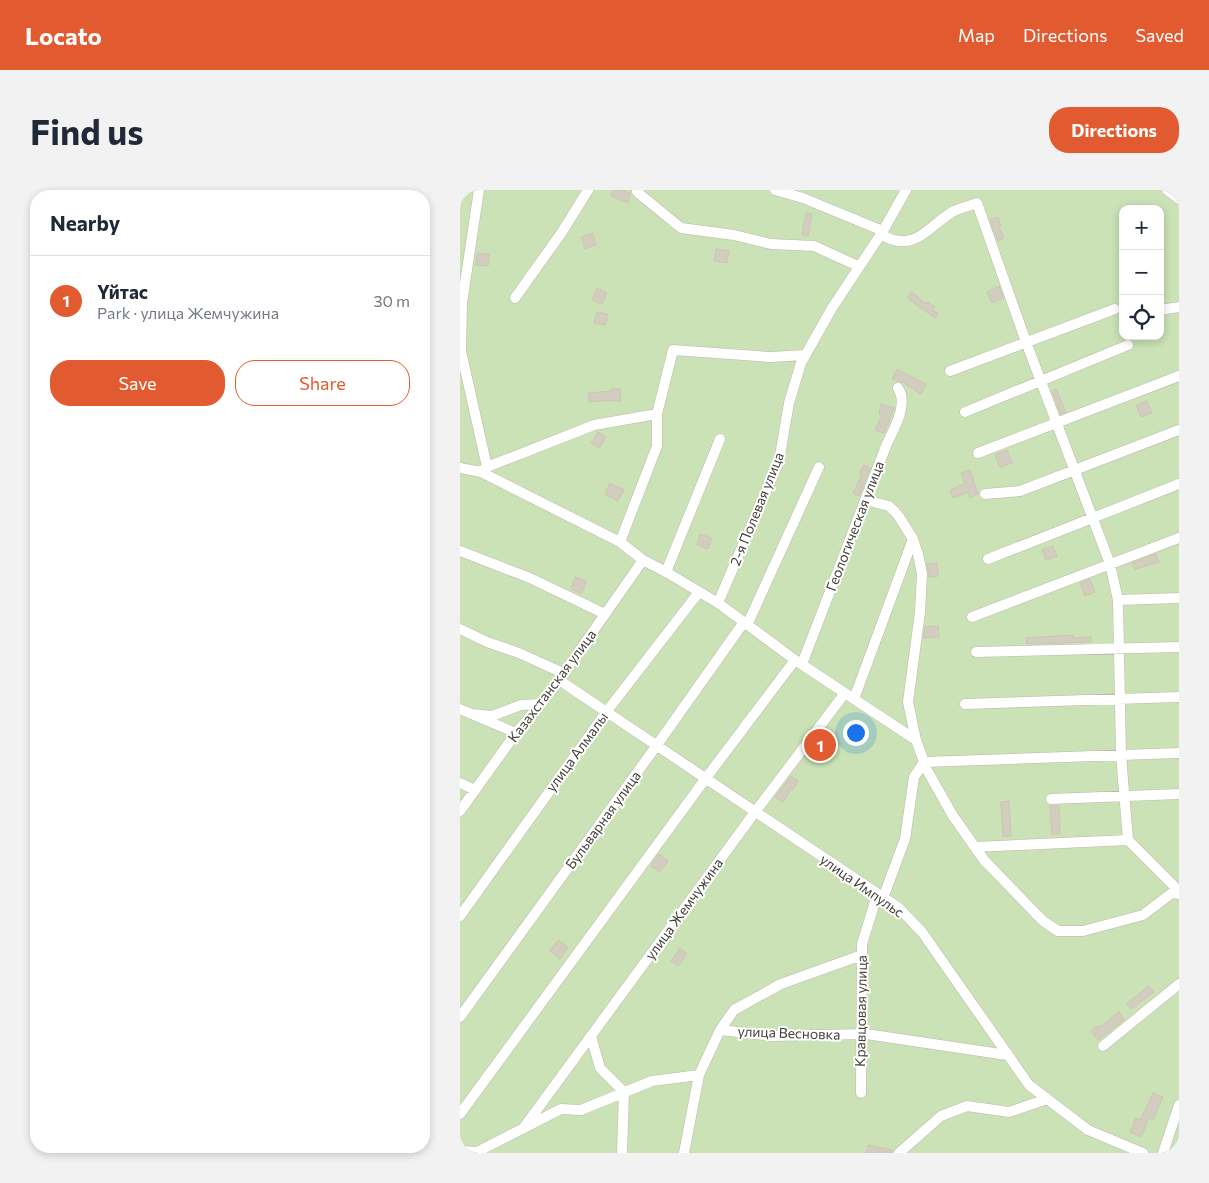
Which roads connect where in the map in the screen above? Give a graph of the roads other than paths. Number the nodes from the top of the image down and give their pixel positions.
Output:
1 (479, 190) edge
2 (588, 190) edge
3 (775, 190) edge
4 (906, 190) edge
5 (1167, 190) edge
6 (637, 192) dead end
7 (1179, 198) edge
8 (883, 231) junction
9 (858, 266) junction
10 (514, 298) dead end
11 (1179, 307) edge
12 (1115, 309) dead end
13 (1164, 309) edge
14 (1026, 342) junction
15 (1128, 345) dead end
16 (805, 355) junction
17 (950, 371) dead end
18 (1179, 376) edge
19 (1042, 381) junction
20 (898, 388) dead end
21 (965, 412) dead end
22 (658, 414) junction
23 (1056, 423) junction
24 (1179, 430) edge
25 (720, 439) dead end
26 (978, 453) dead end
27 (819, 467) dead end
28 (460, 468) edge
29 (484, 469) junction
30 (1074, 470) junction
31 (1179, 484) edge
32 (985, 494) dead end
33 (865, 500) junction
34 (1093, 517) junction
35 (1179, 538) edge
36 (913, 539) junction
37 (620, 542) junction
38 (460, 551) edge
39 (988, 558) dead end
40 (644, 560) junction
41 (1110, 564) junction
42 (666, 572) junction
43 (699, 592) junction
44 (1179, 598) edge
45 (1118, 600) junction
46 (718, 603) junction
47 (605, 614) junction
48 (972, 618) dead end
49 (746, 623) junction
50 (460, 629) edge
51 (1179, 647) edge
52 (1120, 648) junction
53 (976, 652) dead end
54 (799, 662) junction
55 (561, 677) junction
56 (849, 696) junction
57 (1179, 697) edge
58 (1121, 699) junction
59 (542, 704) junction
60 (965, 704) dead end
61 (460, 709) edge
62 (607, 711) junction
63 (470, 714) junction
64 (516, 734) junction
65 (916, 740) junction
66 (657, 745) junction
67 (1179, 753) edge
68 (1121, 755) junction
69 (924, 762) junction
70 (706, 778) junction
71 (460, 783) edge
72 (475, 790) junction
73 (1179, 794) edge
74 (1124, 796) junction
75 (1051, 799) dead end
76 (460, 811) edge
77 (755, 812) junction
78 (1128, 840) junction
79 (975, 847) junction
80 (1177, 888) edge
81 (883, 898) junction
82 (460, 916) edge
83 (862, 955) junction
84 (1179, 984) edge
85 (460, 1017) edge
86 (720, 1030) junction
87 (861, 1034) junction
88 (591, 1036) junction
89 (1103, 1046) dead end
90 (1007, 1055) junction
91 (699, 1075) junction
92 (624, 1092) junction
93 (860, 1093) dead end
94 (1047, 1099) junction
95 (1179, 1104) edge
96 (460, 1114) edge
97 (525, 1126) junction
98 (460, 1151) edge
99 (622, 1153) edge
100 (684, 1153) edge
101 (899, 1153) edge
102 (1143, 1153) edge
103 (1163, 1153) edge

1 - 29 street
2 - 10 street
3 - 8 street
4 - 8 street, 2-я Полевая улица
5 - 7 street
6 - 9 street
8 - 9 street, 2-я Полевая улица
8 - 14 street
9 - 16 street, 2-я Полевая улица
11 - 13 street
12 - 14 street
14 - 17 street
14 - 19 street
15 - 19 street
16 - 22 street
16 - 46 street, 2-я Полевая улица
18 - 23 street
19 - 21 street
19 - 23 street
20 - 33 street, Геологическая улица
22 - 29 street
22 - 37 street
23 - 26 street
23 - 30 street
24 - 30 street
25 - 42 street
27 - 49 street, Бульварная улица
28 - 29 street
29 - 37 street
30 - 32 street
30 - 34 street
31 - 34 street
33 - 36 street
33 - 54 street, Геологическая улица
34 - 39 street
34 - 41 street
35 - 41 street
36 - 56 street, улица Жемчужина
36 - 65 street
37 - 40 street
38 - 47 street
40 - 42 street
40 - 47 street, Казахстанская улица
41 - 45 street
41 - 48 street
42 - 43 street
43 - 46 street
43 - 62 street, улица Алмалы
44 - 45 street
45 - 52 street
46 - 49 street
47 - 55 street, Казахстанская улица
49 - 54 street
49 - 66 street, Бульварная улица
50 - 55 street, улица Импульс
51 - 52 street
52 - 53 street
52 - 58 street
54 - 56 street
54 - 70 street, Геологическая улица
55 - 59 street, Казахстанская улица
55 - 62 street, улица Импульс
56 - 65 street
56 - 77 street, улица Жемчужина
57 - 58 street
58 - 60 street
58 - 68 street
59 - 63 street
59 - 64 street, Казахстанская улица
61 - 63 street
62 - 66 street, улица Импульс
62 - 82 street, улица Алмалы
63 - 64 street
64 - 72 street, Казахстанская улица
65 - 69 street
66 - 70 street, улица Импульс
66 - 85 street, Бульварная улица
67 - 68 street
68 - 69 street
68 - 74 street
69 - 79 street
69 - 81 street, Кравцовая улица
70 - 77 street, улица Импульс
70 - 96 street, Геологическая улица
71 - 72 street
72 - 76 street, Казахстанская улица
73 - 74 street
74 - 75 street
74 - 78 street
77 - 81 street, улица Импульс
77 - 88 street, улица Жемчужина
78 - 79 street
78 - 80 street
79 - 80 street
81 - 83 street, Кравцовая улица
81 - 90 street, улица Импульс
83 - 86 street
83 - 87 street, Кравцовая улица
84 - 89 street
86 - 87 street, улица Весновка
86 - 91 street
87 - 90 street, улица Весновка
87 - 93 street, Кравцовая улица
88 - 92 street
88 - 97 street, улица Жемчужина
90 - 94 street, улица Импульс
91 - 92 street
91 - 100 street
92 - 97 street
92 - 99 street
94 - 101 street
94 - 102 street, улица Импульс
95 - 103 street
97 - 98 street

